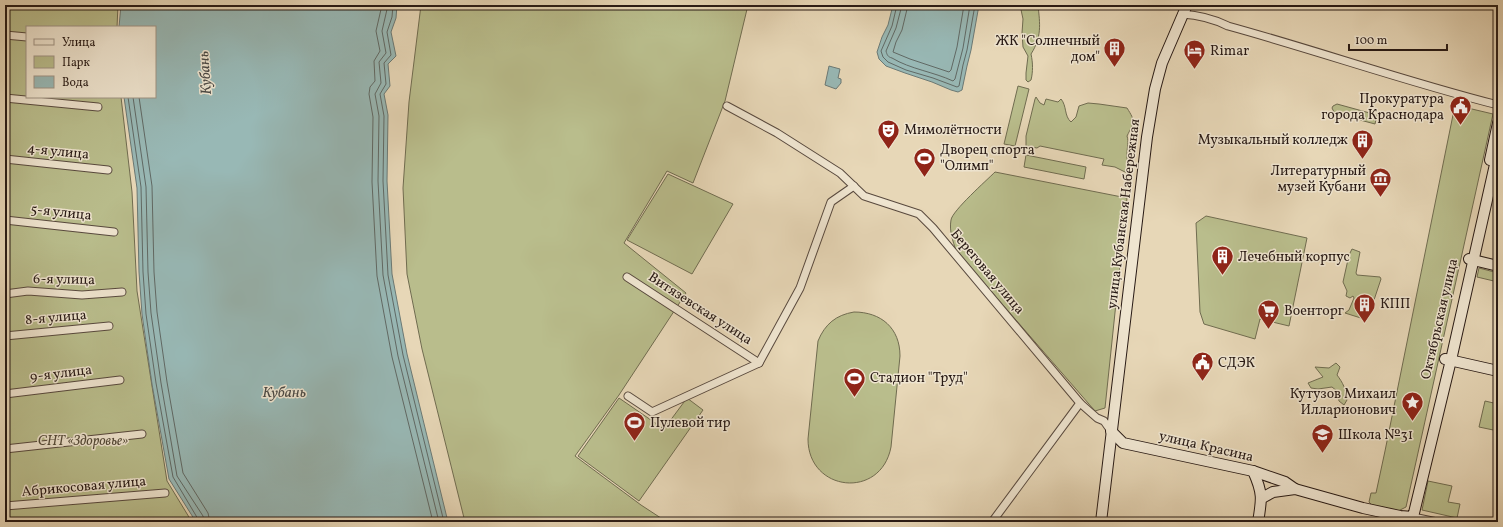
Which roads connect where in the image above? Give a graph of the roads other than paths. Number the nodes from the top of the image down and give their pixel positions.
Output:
1 (1184, 9) edge
2 (5, 35) edge
3 (26, 37) edge
4 (5, 98) edge
5 (1498, 105) edge
6 (727, 106) dead end
7 (98, 107) dead end
8 (1498, 123) edge
9 (1498, 151) edge
10 (5, 159) edge
11 (108, 170) dead end
12 (854, 186) junction
13 (5, 220) edge
14 (114, 232) dead end
15 (1472, 258) junction
16 (1498, 262) edge
17 (1498, 266) edge
18 (627, 277) dead end
19 (122, 292) dead end
20 (5, 294) edge
21 (109, 326) dead end
22 (5, 336) edge
23 (1448, 360) junction
24 (759, 363) junction
25 (1498, 371) edge
26 (120, 380) dead end
27 (5, 394) edge
28 (628, 396) dead end
29 (1080, 403) junction
30 (1111, 431) junction
31 (142, 434) dead end
32 (5, 449) edge
33 (1253, 471) junction
34 (1295, 489) junction
35 (165, 493) dead end
36 (1262, 498) junction
37 (5, 506) edge
38 (1400, 516) junction
39 (1413, 517) junction
40 (993, 522) edge
41 (1101, 522) edge
42 (1258, 522) edge
43 (1437, 522) edge

1 - 5 street
1 - 30 main road, улица Кубанская Набережная
2 - 3 street
4 - 7 street
6 - 12 street, Береговая улица
8 - 15 main road, Октябрьская улица
9 - 15 main road, Октябрьская улица
10 - 11 street, 4-я улица
12 - 24 street
12 - 29 street, Береговая улица
13 - 14 street, 5-я улица
15 - 16 main road
15 - 17 main road
15 - 23 main road, Октябрьская улица
18 - 24 street, Витязевская улица
19 - 20 street, 6-я улица
21 - 22 street, 8-я улица
23 - 25 main road
23 - 38 main road, Октябрьская улица
23 - 39 main road, Октябрьская улица
24 - 28 street
26 - 27 street, 9-я улица
29 - 30 street, Береговая улица
29 - 40 street
30 - 33 main road, улица Красина
30 - 41 main road, улица Кубанская Набережная
31 - 32 street
33 - 34 main road, улица Красина
33 - 36 main road
34 - 36 main road, улица Красина
34 - 38 main road, улица Красина
35 - 37 street, Абрикосовая улица
36 - 42 main road
38 - 39 main road, улица Красина
39 - 43 street, улица Красина

